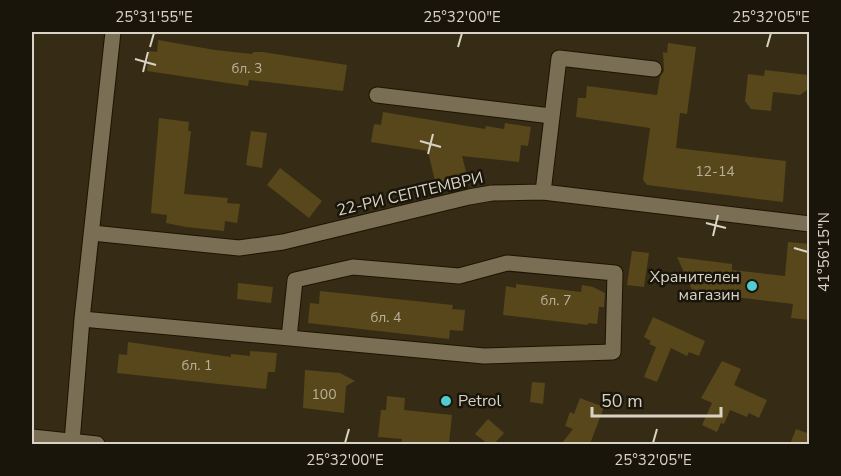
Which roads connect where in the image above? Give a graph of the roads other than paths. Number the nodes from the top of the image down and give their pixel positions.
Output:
1 (113, 32) edge
2 (654, 69) dead end
3 (377, 95) dead end
4 (551, 116) junction
5 (543, 192) junction
6 (810, 224) edge
7 (92, 233) junction
8 (82, 319) junction
9 (289, 338) junction
10 (32, 437) edge
11 (72, 442) junction
12 (97, 444) edge

1 - 7 street
2 - 4 street
3 - 4 street
4 - 5 street
5 - 6 street, 22-РИ СЕПТЕМВРИ
5 - 7 street, 22-РИ СЕПТЕМВРИ
7 - 8 street
8 - 9 street
8 - 11 street
9 - 9 street
10 - 11 street
11 - 12 street

